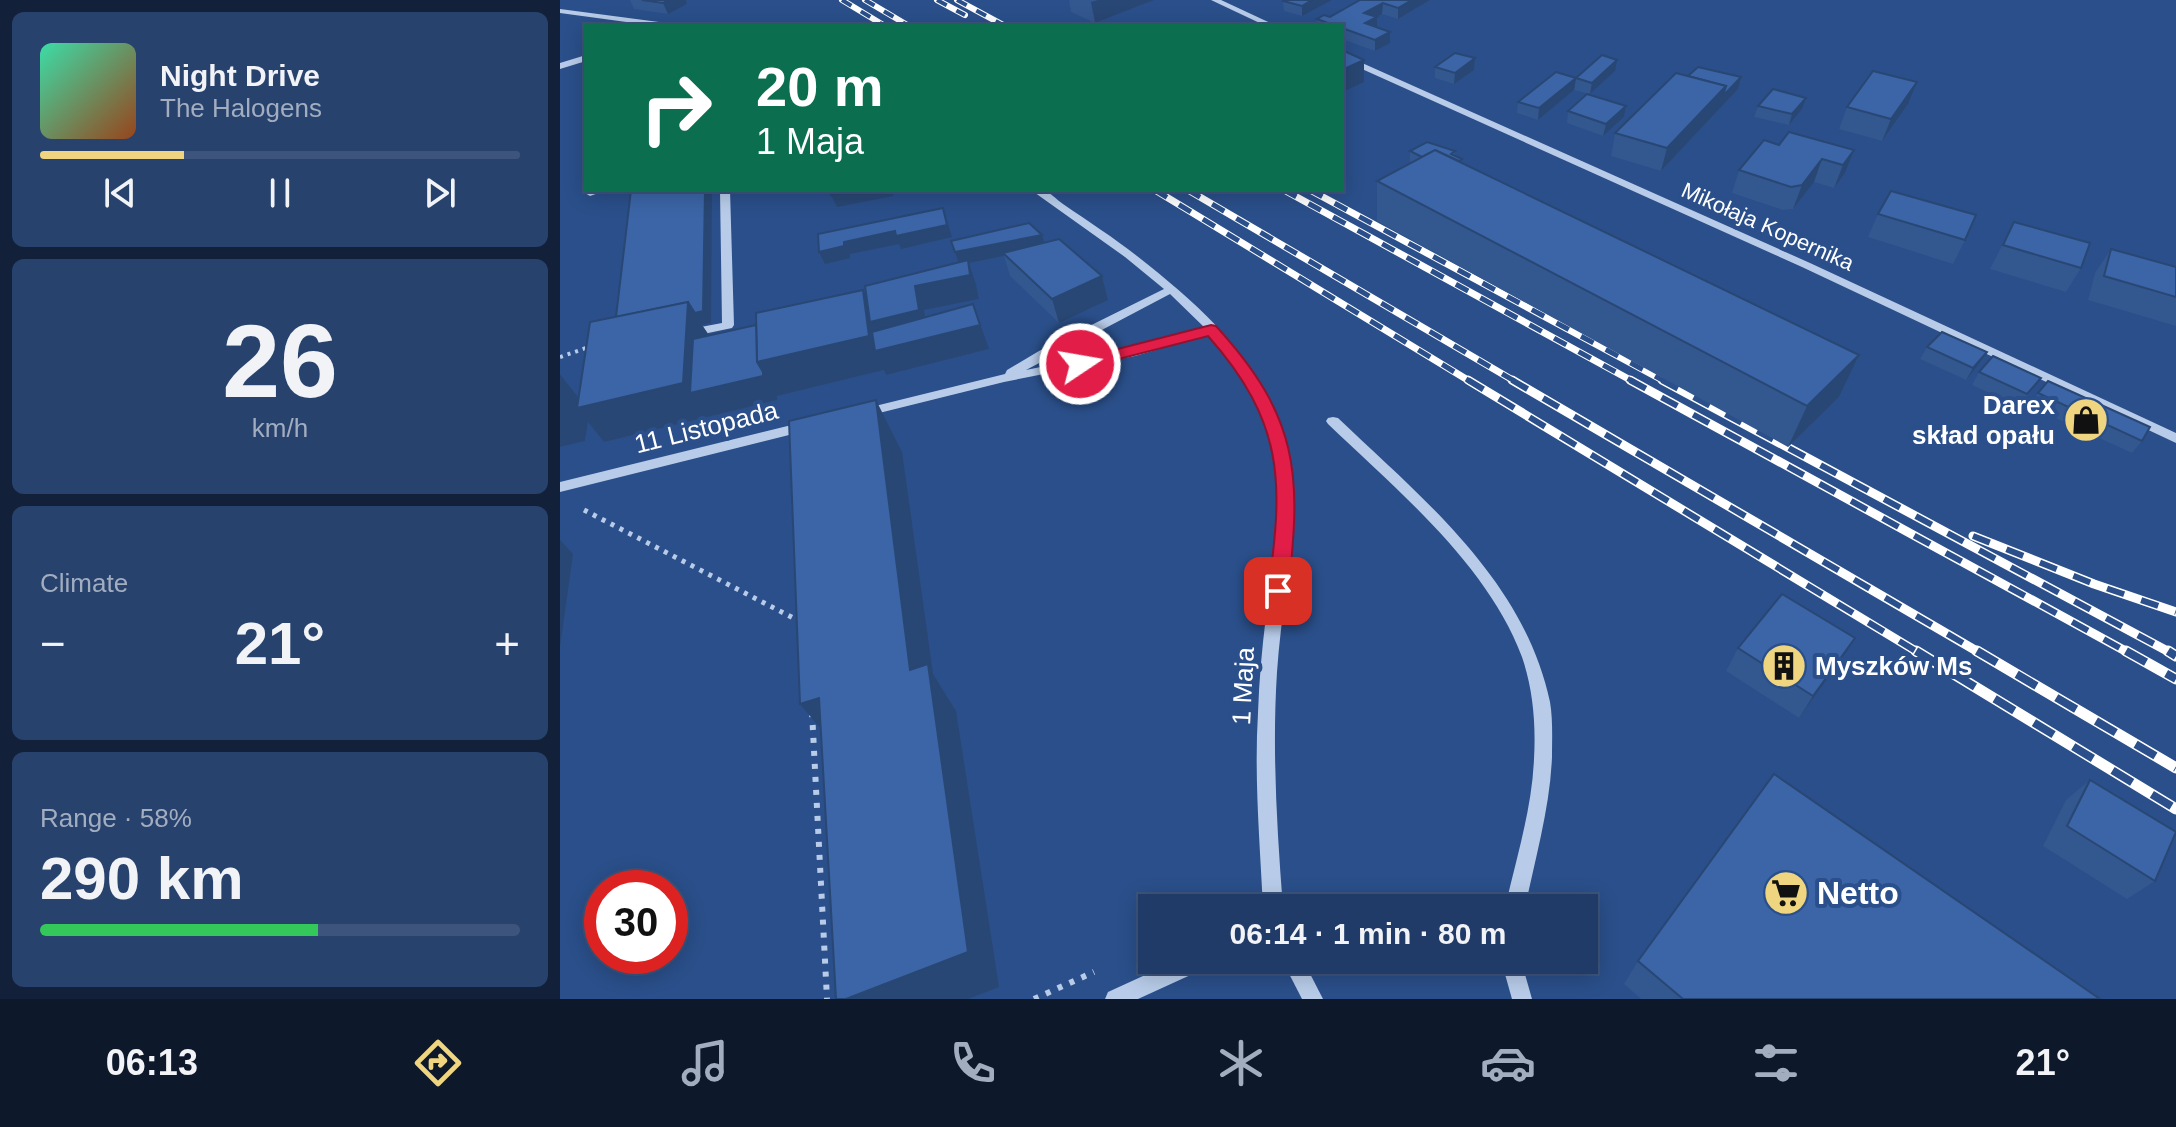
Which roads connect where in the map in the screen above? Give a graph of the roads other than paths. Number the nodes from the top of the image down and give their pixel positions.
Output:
1 (1215, 0) edge
2 (560, 11) edge
3 (659, 24) edge
4 (1269, 24) edge
5 (1344, 58) edge
6 (584, 59) edge
7 (560, 66) edge
8 (594, 192) edge
9 (725, 192) edge
10 (1039, 192) edge
11 (590, 193) dead end
12 (1170, 290) junction
13 (1211, 330) junction
14 (682, 335) edge
15 (1004, 378) junction
16 (851, 416) edge
17 (1333, 421) dead end
18 (820, 423) edge
19 (2176, 438) edge
20 (560, 487) edge
21 (1272, 894) edge
22 (1518, 894) edge
23 (1170, 974) edge
24 (1300, 974) edge
25 (1515, 974) edge
26 (1115, 999) edge
27 (1313, 999) edge
28 (1522, 999) edge

1 - 4 street
2 - 3 street
5 - 19 street, Mikołaja Kopernika
6 - 7 street
8 - 11 street
9 - 14 street
10 - 12 street, 1 Maja
12 - 13 street, 1 Maja
12 - 15 street
13 - 15 street
13 - 21 street, 1 Maja
15 - 16 street
17 - 22 street
18 - 20 street, 11 Listopada
23 - 26 street
24 - 27 street
25 - 28 street

